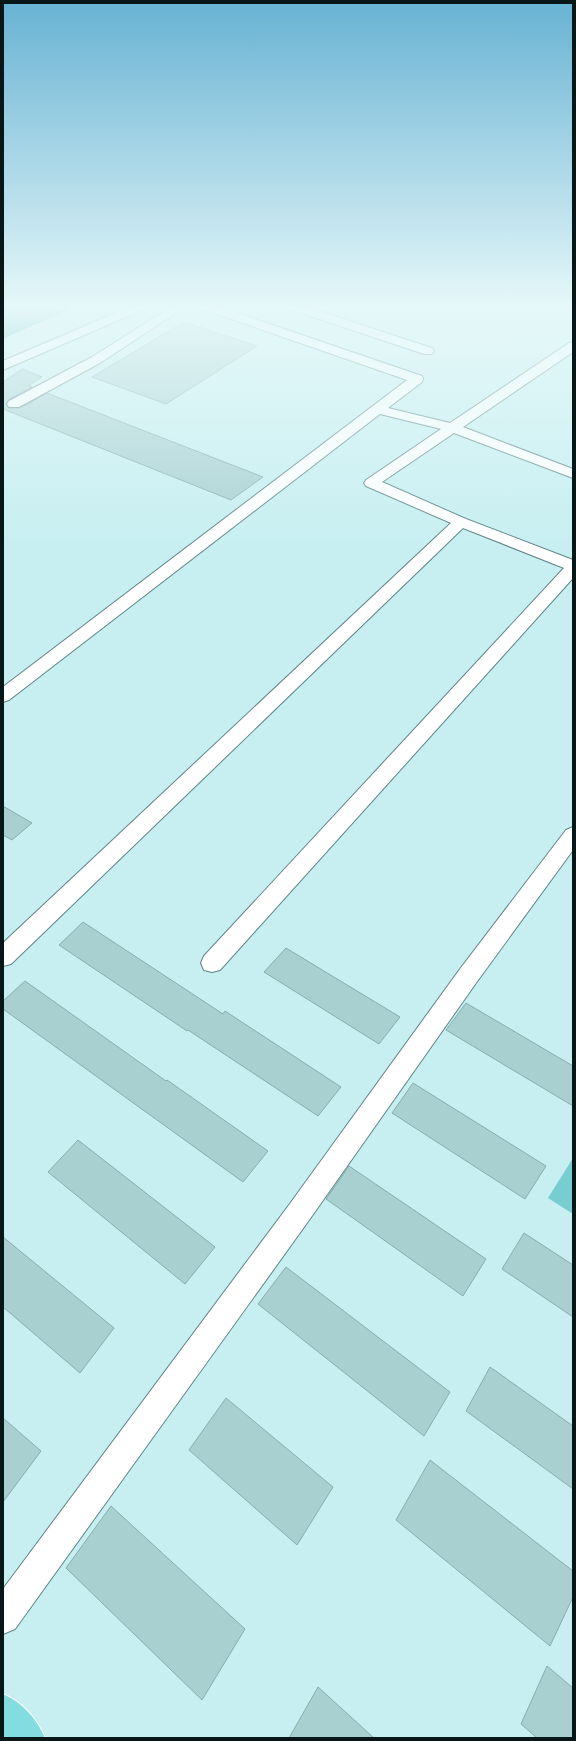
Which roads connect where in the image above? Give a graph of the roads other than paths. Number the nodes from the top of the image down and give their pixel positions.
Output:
1 (47, 386) edge
2 (408, 386) edge
3 (514, 386) edge
4 (14, 404) dead end
5 (378, 409) junction
6 (453, 428) junction
7 (573, 474) edge
8 (461, 522) junction
9 (573, 567) edge
10 (3, 696) edge
11 (573, 835) edge
12 (3, 957) edge
13 (212, 963) dead end
14 (3, 1617) edge
15 (3, 1712) edge
16 (27, 1738) edge

1 - 4 street
2 - 5 street
3 - 6 street
5 - 6 street
5 - 10 street
6 - 7 street
6 - 8 street
8 - 9 street
8 - 12 street
9 - 13 street
11 - 14 street
15 - 16 main road

